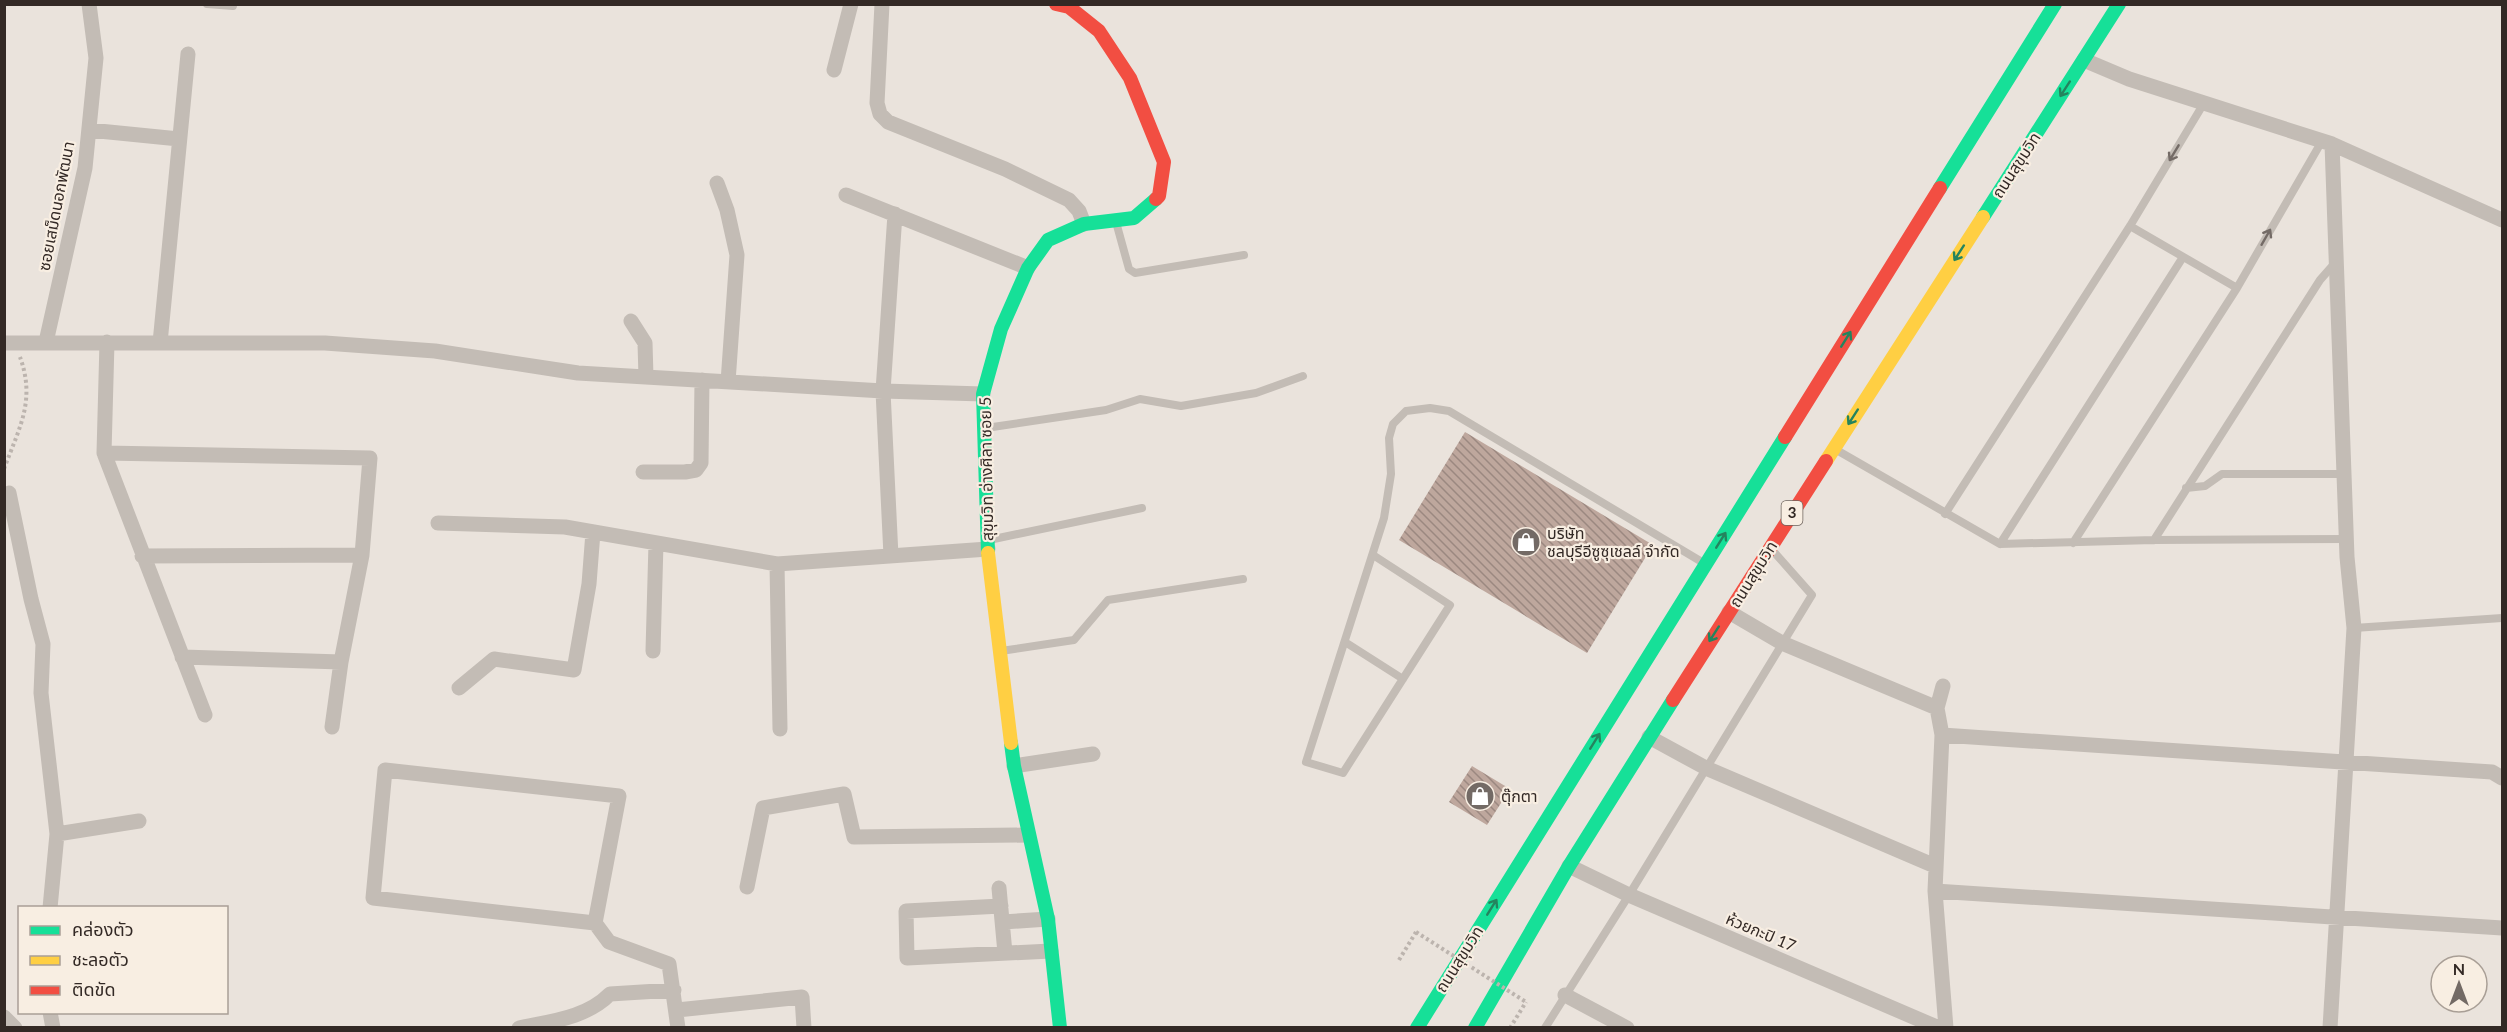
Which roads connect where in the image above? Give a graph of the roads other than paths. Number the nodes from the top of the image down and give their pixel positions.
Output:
1 (89, 4) edge
2 (207, 4) edge
3 (851, 4) edge
4 (882, 4) edge
5 (2055, 4) edge
6 (2119, 4) edge
7 (1064, 5) edge
8 (233, 6) edge
9 (188, 54) dead end
10 (2084, 60) junction
11 (834, 70) dead end
12 (2204, 103) junction
13 (89, 130) junction
14 (179, 139) junction
15 (2327, 142) junction
16 (717, 183) dead end
17 (846, 195) dead end
18 (895, 214) junction
19 (1116, 220) junction
20 (2502, 220) edge
21 (1084, 224) junction
22 (2130, 226) junction
23 (1244, 255) dead end
24 (2183, 257) junction
25 (2337, 260) junction
26 (1028, 268) junction
27 (2237, 288) junction
28 (631, 321) dead end
29 (46, 342) junction
30 (107, 342) junction
31 (9, 343) edge
32 (160, 343) junction
33 (1303, 376) dead end
34 (646, 377) junction
35 (702, 380) junction
36 (728, 382) junction
37 (883, 391) junction
38 (983, 394) junction
39 (984, 428) junction
40 (1833, 448) junction
41 (104, 453) junction
42 (643, 472) dead end
43 (2343, 474) junction
44 (2186, 488) junction
45 (9, 493) dead end
46 (1142, 508) dead end
47 (1945, 514) junction
48 (438, 523) dead end
49 (593, 531) junction
50 (2346, 539) junction
51 (2154, 540) junction
52 (657, 543) junction
53 (2073, 543) junction
54 (2000, 544) junction
55 (988, 545) junction
56 (1770, 547) junction
57 (362, 555) junction
58 (1373, 555) junction
59 (142, 556) junction
60 (891, 556) junction
61 (777, 564) junction
62 (1706, 565) junction
63 (1243, 579) dead end
64 (1729, 612) junction
65 (2502, 618) edge
66 (2354, 628) junction
67 (1345, 642) junction
68 (1782, 643) junction
69 (653, 651) dead end
70 (999, 651) junction
71 (182, 657) junction
72 (341, 662) junction
73 (1403, 679) junction
74 (1943, 686) dead end
75 (459, 688) dead end
76 (1937, 708) junction
77 (205, 715) dead end
78 (332, 728) dead end
79 (780, 729) dead end
80 (1942, 735) junction
81 (1649, 737) junction
82 (1093, 754) dead end
83 (2345, 762) junction
84 (1014, 766) junction
85 (1706, 768) junction
86 (2502, 778) edge
87 (139, 821) dead end
88 (57, 834) junction
89 (1028, 834) junction
90 (1569, 866) junction
91 (1935, 866) junction
92 (747, 887) dead end
93 (999, 888) dead end
94 (1935, 891) junction
95 (1629, 895) junction
96 (50, 906) edge
97 (1001, 906) junction
98 (2336, 917) junction
99 (1048, 919) junction
100 (1003, 922) junction
101 (595, 923) junction
102 (2502, 928) edge
103 (1051, 951) junction
104 (1005, 953) junction
105 (674, 990) junction
106 (1565, 995) junction
107 (677, 1010) junction
108 (4, 1017) edge
109 (15, 1028) edge
110 (519, 1028) edge
111 (678, 1028) edge
112 (804, 1028) edge
113 (1060, 1028) edge
114 (1417, 1028) edge
115 (1475, 1028) edge
116 (1545, 1028) edge
117 (1627, 1028) edge
118 (1939, 1028) edge
119 (1946, 1028) edge
120 (2330, 1028) edge

1 - 13 street, ซอยเสม็ดนอกพัฒนา
2 - 8 lane
3 - 11 street
4 - 21 street
62 -> 5 main road, ถนนสุขุมวิท
6 - 10 main road, ถนนสุขุมวิท / 3
7 - 19 main road, สุขุมวิท อ่างศิลา ซอย 5
9 - 14 street
10 - 12 street
10 -> 40 main road, ถนนสุขุมวิท / 3
12 - 15 street
12 -> 22 lane
13 - 14 street
13 - 29 street, ซอยเสม็ดนอกพัฒนา
14 - 32 street
15 - 20 street
15 - 25 street
27 -> 15 lane
16 - 36 street
17 - 18 street
18 - 26 street
18 - 37 street
19 - 21 main road, สุขุมวิท อ่างศิลา ซอย 5
19 - 23 lane
21 - 26 main road, สุขุมวิท อ่างศิลา ซอย 5
22 - 24 lane
22 - 47 lane
24 - 27 lane
24 - 54 lane
25 - 43 street
25 - 44 lane
26 - 38 main road, สุขุมวิท อ่างศิลา ซอย 5
27 - 53 lane
28 - 34 street
29 - 30 street
29 - 31 street
30 - 32 street
30 - 41 street
32 - 34 street
33 - 39 lane
34 - 35 street
35 - 36 street
35 - 42 street
36 - 37 street
37 - 38 street
37 - 60 street
38 - 39 main road, สุขุมวิท อ่างศิลา ซอย 5
39 - 55 main road, สุขุมวิท อ่างศิลา ซอย 5
40 - 47 lane
40 - 56 main road, ถนนสุขุมวิท / 3
41 - 57 street
41 - 59 street
43 - 44 lane
43 - 50 street
44 - 51 lane
45 - 88 street
46 - 55 lane
47 - 54 lane
48 - 49 street
49 - 52 street
49 - 75 street
50 - 51 lane
50 - 66 street
51 - 53 lane
52 - 61 street
52 - 69 street
53 - 54 lane
55 - 60 street
55 - 70 main road, สุขุมวิท อ่างศิลา ซอย 5
56 - 64 main road, ถนนสุขุมวิท / 3
56 - 68 lane
57 - 59 street
57 - 72 street
58 - 62 lane
58 - 67 lane
58 - 73 lane
59 - 71 street
60 - 61 street
61 - 79 street
114 -> 62 main road, ถนนสุขุมวิท
63 - 70 lane
64 - 68 street
64 -> 81 main road, ถนนสุขุมวิท / 3
65 - 66 lane
66 - 83 street
67 - 73 lane
67 - 73 lane
68 - 76 street
68 - 85 lane
70 - 84 main road, สุขุมวิท อ่างศิลา ซอย 5
71 - 72 street
71 - 77 street
72 - 78 street
74 - 76 street
76 - 80 street
80 - 83 street
80 - 91 street
81 - 85 street
81 - 90 main road, ถนนสุขุมวิท / 3
82 - 84 street
83 - 86 street
83 - 98 street
84 - 89 main road, สุขุมวิท อ่างศิลา ซอย 5
85 - 91 street
85 - 95 lane
87 - 88 street
88 - 96 street
89 - 92 street
89 - 99 main road, สุขุมวิท อ่างศิลา ซอย 5
90 - 95 street, ห้วยกะปิ 17
90 - 115 main road, ถนนสุขุมวิท / 3
91 - 94 street
93 - 97 street
94 - 98 street
94 - 119 street
95 - 106 lane
95 - 118 street, ห้วยกะปิ 17
97 - 100 street
97 - 104 street
98 - 102 street
98 - 120 street
99 - 100 street
99 - 103 main road, สุขุมวิท อ่างศิลา ซอย 5
100 - 104 street
101 - 101 street
101 - 105 street
103 - 104 street
103 - 113 main road, สุขุมวิท อ่างศิลา ซอย 5
105 - 107 street
105 - 110 street
106 - 116 lane
106 - 117 street
107 - 111 street
107 - 112 street
108 - 109 street

